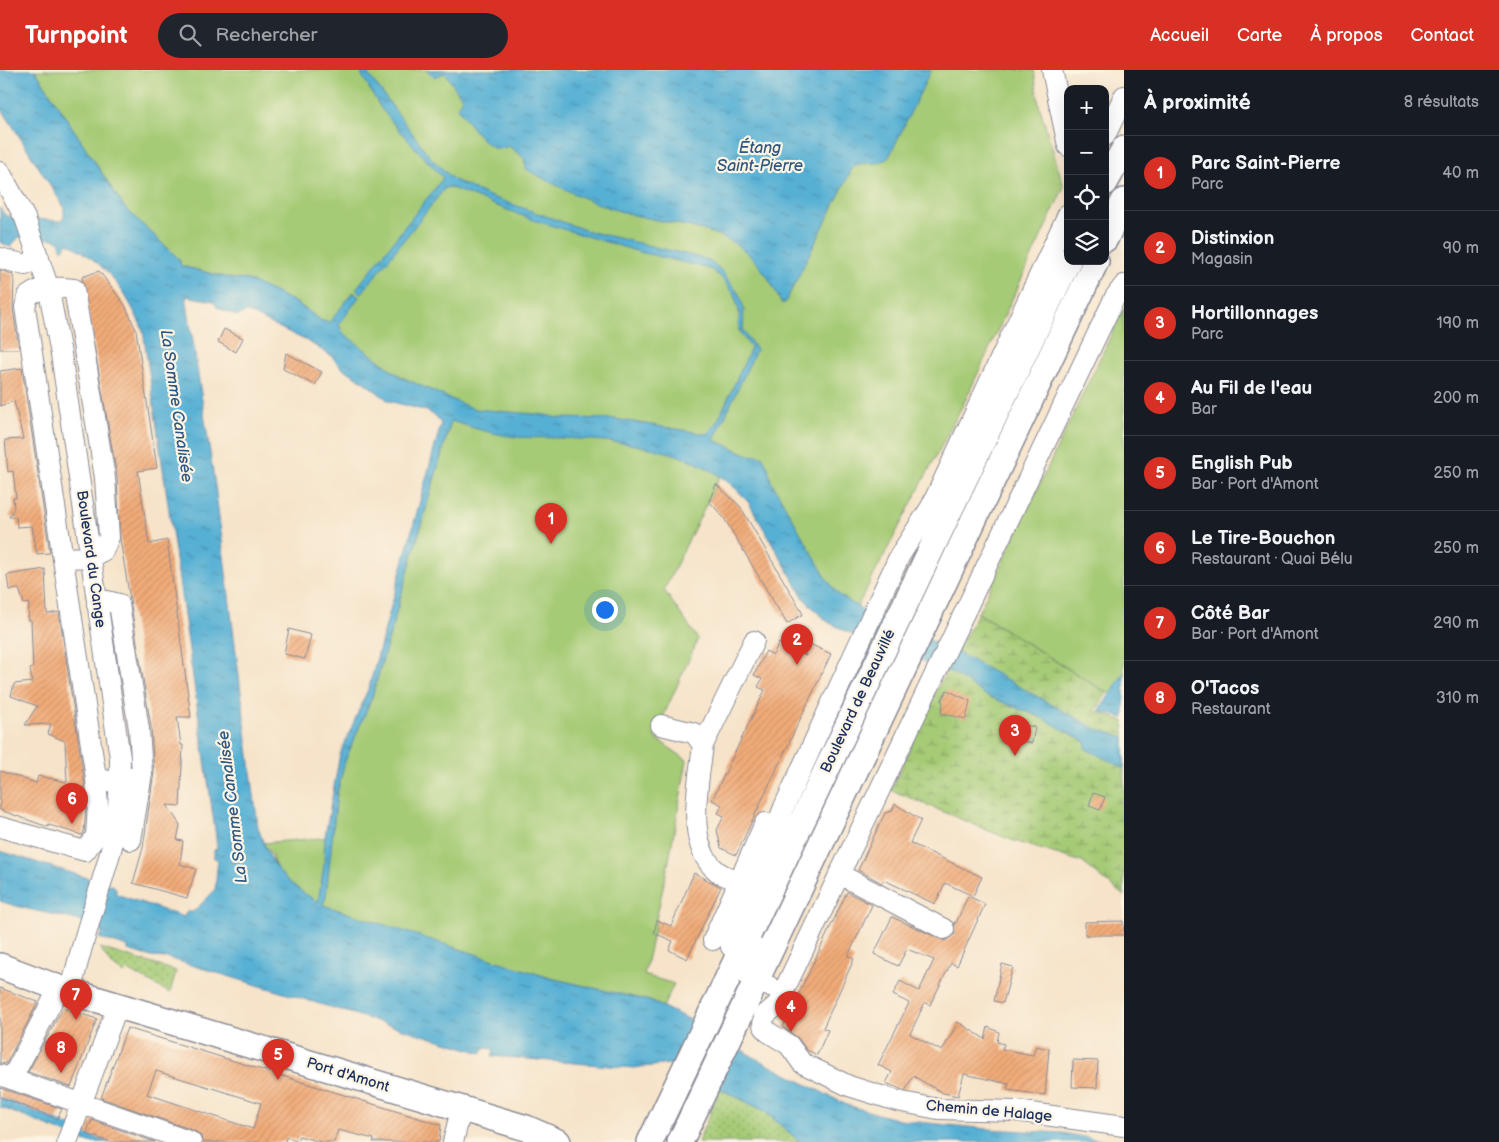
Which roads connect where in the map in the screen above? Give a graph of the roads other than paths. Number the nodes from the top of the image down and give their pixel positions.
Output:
1 (1052, 70) edge
2 (1124, 96) edge
3 (1065, 130) edge
4 (1108, 130) edge
5 (1124, 149) edge
6 (0, 172) edge
7 (1109, 176) edge
8 (1109, 185) edge
9 (1124, 191) edge
10 (1124, 201) edge
11 (1065, 220) edge
12 (1109, 230) edge
13 (36, 249) junction
14 (0, 258) edge
15 (1066, 265) edge
16 (1094, 265) edge
17 (1124, 285) edge
18 (48, 286) junction
19 (90, 557) junction
20 (64, 558) junction
21 (97, 604) junction
22 (754, 641) dead end
23 (864, 689) junction
24 (835, 696) junction
25 (661, 725) dead end
26 (703, 746) junction
27 (142, 773) junction
28 (96, 778) junction
29 (121, 784) junction
30 (0, 827) edge
31 (131, 840) dead end
32 (839, 874) junction
33 (738, 882) junction
34 (749, 918) junction
35 (944, 929) dead end
36 (713, 940) dead end
37 (0, 966) edge
38 (65, 990) junction
39 (760, 991) junction
40 (118, 1005) junction
41 (802, 1063) joint
42 (6, 1076) edge
43 (81, 1104) junction
44 (461, 1110) junction
45 (493, 1119) junction
46 (1124, 1126) edge
47 (70, 1135) edge
48 (191, 1142) edge
49 (453, 1142) edge
50 (520, 1142) edge
51 (558, 1142) edge
52 (650, 1142) edge
53 (680, 1142) edge

1 - 3 street
2 - 4 street
5 - 7 main road
6 - 13 street, Boulevard du Cange
8 - 9 street
10 - 12 main road
11 - 24 street
13 - 14 street
13 - 18 street, Boulevard du Cange
15 - 23 main road, Boulevard de Beauvillé
16 - 39 main road, Boulevard de Beauvillé
17 - 32 street, Boulevard de Beauvillé
18 - 19 street, Boulevard du Cange
18 - 20 street
19 - 20 street
19 - 21 street, Boulevard du Cange
20 - 28 street
21 - 27 street
21 - 29 street, Boulevard du Cange
22 - 26 street
23 - 24 street
23 - 34 main road, Boulevard de Beauvillé
24 - 33 street
24 - 34 street
25 - 26 street
26 - 33 street
27 - 29 street
27 - 31 street
28 - 29 street
28 - 30 street
29 - 38 street, Boulevard du Cange
32 - 35 street
32 - 39 street, Boulevard de Beauvillé
33 - 34 street
33 - 36 street
34 - 39 street
34 - 52 main road, Boulevard de Beauvillé
37 - 38 main road, Port d'Amont
38 - 40 main road, Port d'Amont
38 - 42 street
39 - 41 street, Boulevard de Beauvillé
39 - 53 main road, Boulevard de Beauvillé
40 - 43 street
40 - 44 main road, Port d'Amont
41 - 46 street, Chemin de Halage
42 - 43 street
43 - 47 street
43 - 48 street
44 - 45 main road, Port d'Amont
44 - 49 street
45 - 50 main road, Port d'Amont
45 - 51 main road, Port d'Amont

